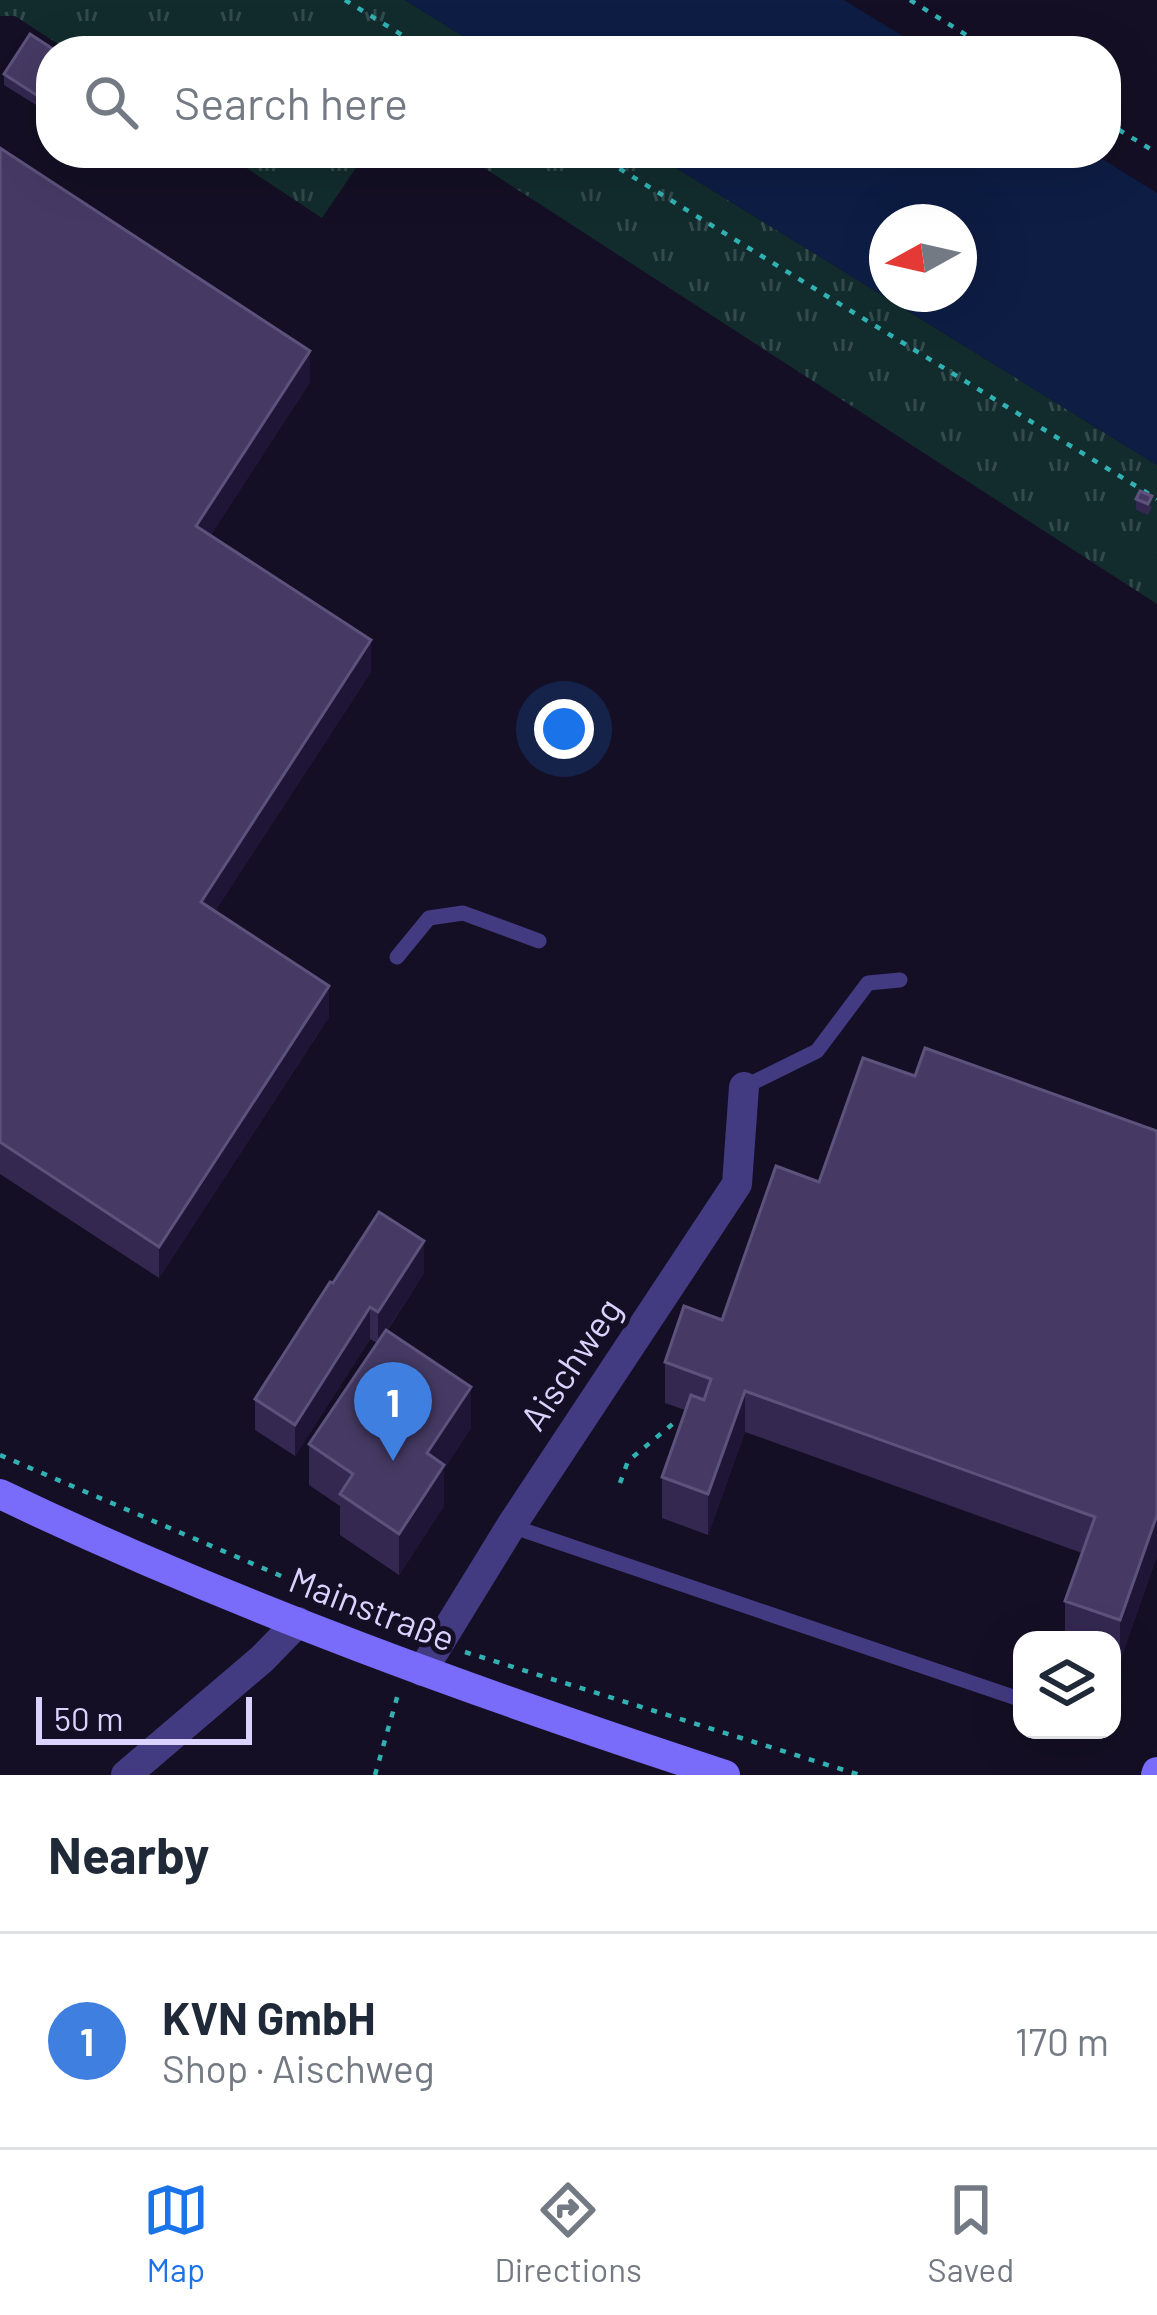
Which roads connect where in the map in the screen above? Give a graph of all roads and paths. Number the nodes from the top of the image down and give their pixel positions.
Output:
1 (346, 0) edge
2 (910, 0) edge
3 (404, 36) edge
4 (968, 36) edge
5 (1121, 131) edge
6 (1157, 153) edge
7 (618, 168) edge
8 (1157, 499) edge
9 (539, 940) dead end
10 (397, 957) dead end
11 (900, 980) dead end
12 (744, 1087) joint
13 (689, 1426) edge
14 (620, 1483) dead end
15 (0, 1494) edge
16 (511, 1526) junction
17 (298, 1622) junction
18 (417, 1669) junction
19 (1013, 1697) edge
20 (126, 1775) edge
21 (375, 1775) edge
22 (724, 1775) edge

1 - 3 path
2 - 4 path
5 - 6 path
7 - 8 path
9 - 10 lane
11 - 12 lane
12 - 16 street, Aischweg
13 - 14 path
15 - 17 main road, Mainstraße
16 - 18 street, Aischweg
16 - 19 lane
17 - 18 main road, Mainstraße
17 - 20 street
18 - 21 path
18 - 22 main road, Mainstraße

